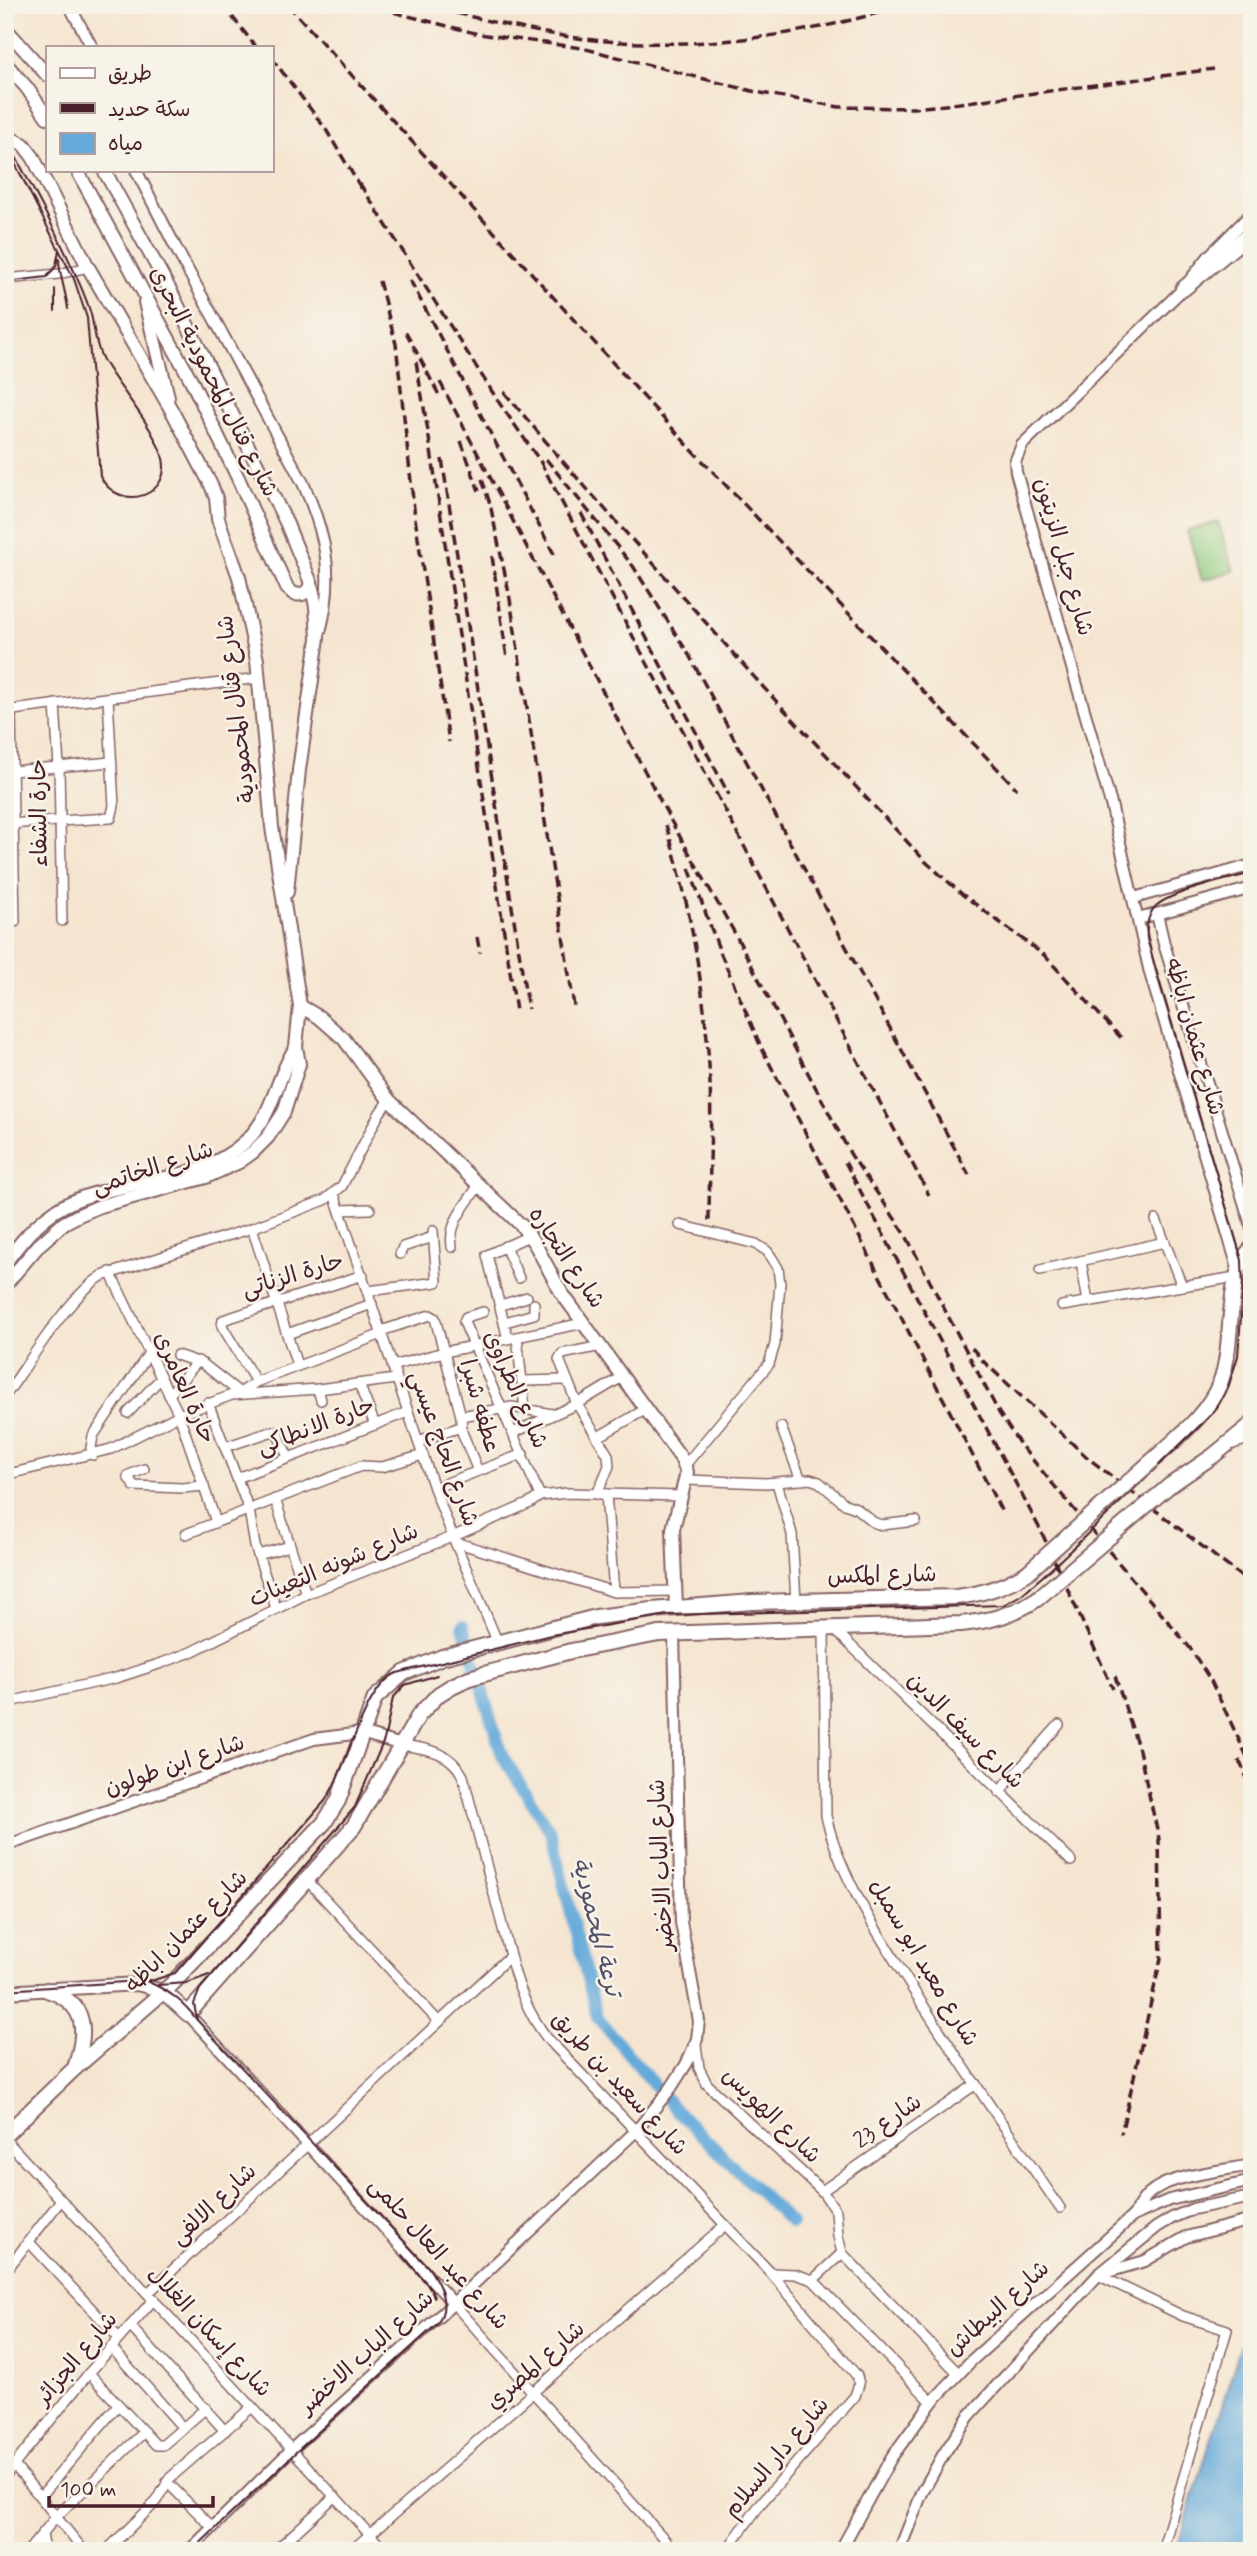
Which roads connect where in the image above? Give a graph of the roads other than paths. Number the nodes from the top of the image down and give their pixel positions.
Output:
1 (69, 5) edge
2 (5, 28) edge
3 (91, 46) edge
4 (5, 63) edge
5 (46, 74) edge
6 (46, 116) edge
7 (5, 136) edge
8 (78, 172) edge
9 (105, 172) edge
10 (137, 172) edge
11 (1252, 213) edge
12 (1252, 232) edge
13 (88, 267) junction
14 (5, 279) edge
15 (140, 281) junction
16 (1183, 289) junction
17 (172, 411) junction
18 (5, 442) edge
19 (5, 466) edge
20 (311, 583) junction
21 (318, 638) junction
22 (259, 678) junction
23 (107, 698) junction
24 (55, 704) junction
25 (8, 710) edge
26 (111, 762) junction
27 (59, 767) junction
28 (13, 771) junction
29 (61, 821) junction
30 (9, 824) edge
31 (1252, 865) edge
32 (1252, 888) edge
33 (1134, 898) junction
34 (285, 906) junction
35 (1157, 914) junction
36 (1138, 919) junction
37 (62, 921) dead end
38 (15, 922) dead end
39 (300, 1006) junction
40 (296, 1047) junction
41 (389, 1100) junction
42 (479, 1185) junction
43 (1252, 1187) edge
44 (1240, 1191) junction
45 (334, 1194) junction
46 (370, 1209) dead end
47 (340, 1210) junction
48 (1156, 1220) dead end
49 (680, 1225) dead end
50 (252, 1228) junction
51 (1252, 1228) edge
52 (529, 1236) junction
53 (1165, 1242) junction
54 (505, 1246) junction
55 (452, 1247) dead end
56 (1252, 1248) edge
57 (400, 1254) dead end
58 (1081, 1261) junction
59 (5, 1263) edge
60 (1040, 1270) dead end
61 (110, 1272) junction
62 (1237, 1273) junction
63 (363, 1275) junction
64 (519, 1278) dead end
65 (5, 1285) edge
66 (1182, 1286) junction
67 (368, 1291) junction
68 (276, 1301) junction
69 (1088, 1302) junction
70 (372, 1304) junction
71 (500, 1305) junction
72 (1062, 1306) dead end
73 (484, 1312) dead end
74 (505, 1322) junction
75 (584, 1323) junction
76 (381, 1332) junction
77 (287, 1334) junction
78 (513, 1338) junction
79 (474, 1346) junction
80 (601, 1346) junction
81 (444, 1352) junction
82 (149, 1353) junction
83 (177, 1355) dead end
84 (198, 1361) junction
85 (297, 1366) junction
86 (392, 1366) junction
87 (622, 1377) junction
88 (161, 1378) junction
89 (396, 1379) junction
90 (566, 1380) junction
91 (523, 1381) junction
92 (256, 1382) junction
93 (359, 1384) junction
94 (317, 1389) junction
95 (240, 1393) junction
96 (169, 1395) junction
97 (5, 1396) edge
98 (321, 1400) dead end
99 (208, 1403) junction
100 (577, 1405) junction
101 (502, 1408) junction
102 (525, 1409) junction
103 (646, 1409) junction
104 (408, 1412) junction
105 (128, 1413) dead end
106 (552, 1414) junction
107 (179, 1415) junction
108 (461, 1416) junction
109 (1252, 1424) edge
110 (375, 1425) junction
111 (461, 1427) junction
112 (782, 1427) dead end
113 (513, 1433) junction
114 (598, 1437) junction
115 (1252, 1438) edge
116 (418, 1441) junction
117 (225, 1447) junction
118 (523, 1454) junction
119 (93, 1455) junction
120 (423, 1455) junction
121 (1213, 1456) junction
122 (288, 1457) junction
123 (685, 1465) junction
124 (144, 1468) dead end
125 (478, 1471) junction
126 (5, 1475) edge
127 (237, 1478) junction
128 (686, 1480) junction
129 (801, 1480) junction
130 (777, 1483) junction
131 (204, 1486) junction
132 (434, 1488) junction
133 (602, 1494) junction
134 (540, 1496) junction
135 (680, 1496) junction
136 (275, 1499) junction
137 (249, 1510) junction
138 (916, 1521) dead end
139 (216, 1522) junction
140 (186, 1534) dead end
141 (453, 1540) junction
142 (290, 1546) junction
143 (258, 1555) junction
144 (675, 1591) junction
145 (614, 1592) junction
146 (306, 1594) junction
147 (796, 1601) junction
148 (276, 1608) junction
149 (676, 1608) junction
150 (828, 1628) junction
151 (674, 1633) junction
152 (498, 1643) junction
153 (5, 1703) edge
154 (1059, 1725) dead end
155 (361, 1733) junction
156 (402, 1745) junction
157 (999, 1792) junction
158 (5, 1846) edge
159 (1070, 1861) dead end
160 (307, 1880) junction
161 (510, 1956) junction
162 (47, 1990) junction
163 (163, 1991) junction
164 (5, 1993) edge
165 (188, 2014) junction
166 (439, 2022) junction
167 (696, 2042) junction
168 (75, 2068) junction
169 (976, 2084) junction
170 (637, 2130) junction
171 (5, 2137) edge
172 (306, 2144) junction
173 (1252, 2165) edge
174 (1252, 2181) edge
175 (822, 2191) junction
176 (1252, 2197) edge
177 (61, 2200) junction
178 (1060, 2208) dead end
179 (1133, 2216) junction
180 (1252, 2220) edge
181 (724, 2225) junction
182 (27, 2241) junction
183 (842, 2253) junction
184 (5, 2272) edge
185 (771, 2273) junction
186 (1098, 2275) junction
187 (813, 2280) junction
188 (151, 2296) junction
189 (453, 2303) junction
190 (130, 2326) junction
191 (119, 2338) junction
192 (111, 2347) junction
193 (89, 2373) junction
194 (958, 2373) junction
195 (858, 2390) joint
196 (534, 2394) junction
197 (932, 2402) junction
198 (118, 2405) junction
199 (252, 2407) junction
200 (205, 2409) junction
201 (183, 2428) junction
202 (225, 2431) junction
203 (144, 2432) junction
204 (292, 2450) junction
205 (14, 2465) junction
206 (5, 2476) edge
207 (167, 2482) junction
208 (335, 2496) junction
209 (40, 2497) junction
210 (56, 2517) junction
211 (212, 2527) junction
212 (42, 2534) junction
213 (370, 2534) junction
214 (27, 2551) edge
215 (45, 2551) edge
216 (84, 2551) edge
217 (106, 2551) edge
218 (189, 2551) edge
219 (275, 2551) edge
220 (351, 2551) edge
221 (385, 2551) edge
222 (675, 2551) edge
223 (726, 2551) edge
224 (840, 2551) edge
225 (899, 2551) edge
226 (1162, 2551) edge

1 - 3 street
2 - 5 main road
4 - 6 main road
7 - 13 main road, شارع قنال المحمودية
8 - 15 main road, شارع قنال المحمودية البحرى
9 - 20 main road, شارع قنال المحمودية البحرى
10 - 21 street
11 - 16 street, شارع جبل الزيتون
12 - 16 main road
13 - 14 street
13 - 17 main road, شارع قنال المحمودية
15 - 17 main road
15 - 20 main road, شارع قنال المحمودية البحرى
16 - 33 street, شارع جبل الزيتون
17 - 22 main road, شارع قنال المحمودية
18 - 19 street
20 - 21 main road, شارع قنال المحمودية البحرى
21 - 34 main road, شارع قنال المحمودية البحرى
22 - 23 street
22 - 34 main road, شارع قنال المحمودية
23 - 24 street
23 - 26 street
24 - 25 street
24 - 27 street, حارة الشفاء
25 - 28 street
26 - 27 street
26 - 29 street
27 - 28 street
27 - 29 street, حارة الشفاء
28 - 30 street
29 - 30 street
29 - 37 street, حارة الشفاء
30 - 38 street
31 - 33 street
32 - 35 street
33 - 36 street, شارع عثمان اباظه
34 - 39 main road, شارع قنال المحمودية
35 - 36 street
35 - 44 street, شارع عثمان اباظه
36 - 62 street, شارع عثمان اباظه
39 - 40 main road, شارع قنال المحمودية
39 - 41 main road, شارع التجاره
40 - 59 main road, شارع الخاتمى
40 - 65 main road, شارع الخاتمى
41 - 42 main road, شارع التجاره
41 - 45 street
42 - 52 main road, شارع التجاره
42 - 55 street
43 - 44 street
44 - 51 street, شارع عثمان اباظه
45 - 47 street, شارع الحاج عيسي
45 - 50 street
46 - 47 street
47 - 63 street, شارع الحاج عيسي
48 - 53 street
49 - 123 street
50 - 61 street
50 - 68 street
52 - 54 street
52 - 75 main road, شارع التجاره
53 - 58 street
53 - 66 street
54 - 64 street
54 - 71 street
56 - 62 main road, شارع المكس
57 - 67 street
58 - 60 street
58 - 69 street
61 - 82 street, حارة العامرى
61 - 97 street
62 - 66 street
62 - 147 main road, شارع المكس, bridge
63 - 67 street, شارع الحاج عيسي
63 - 68 street, حارة الزناتى
66 - 69 street
67 - 70 street, شارع الحاج عيسي
68 - 77 street
68 - 92 street, حارة الزناتى
69 - 72 street
70 - 76 street, شارع الحاج عيسي
70 - 77 street
71 - 74 street
71 - 74 street
73 - 79 street, شارع الطراوى
74 - 78 street
75 - 78 street
75 - 80 main road, شارع التجاره
76 - 81 street, عطفه شبرا
76 - 85 street
76 - 86 street, شارع الحاج عيسي
77 - 85 street
78 - 79 street
78 - 91 street
79 - 81 street
79 - 101 street, شارع الطراوى
80 - 87 main road, شارع التجاره
80 - 90 street
81 - 86 street
81 - 108 street, عطفه شبرا
82 - 88 street, حارة العامرى
82 - 119 street
83 - 84 street
84 - 95 street
84 - 96 street
85 - 92 street
86 - 89 street, شارع الحاج عيسي
87 - 100 street
87 - 103 main road, شارع التجاره
88 - 96 street, حارة العامرى
88 - 105 street
89 - 93 street
89 - 104 street, شارع الحاج عيسي
90 - 91 street
90 - 100 street
91 - 102 street
92 - 95 street
93 - 94 street
93 - 110 street
94 - 95 street
94 - 98 street
95 - 99 street
96 - 107 street, حارة العامرى
99 - 107 street
99 - 117 street
100 - 106 street
100 - 114 street
101 - 102 street
101 - 108 street
101 - 113 street, شارع الطراوى
102 - 106 street
103 - 114 street
103 - 123 main road, شارع التجاره
104 - 110 street, حارة الانطاكى
104 - 116 street, شارع الحاج عيسي
106 - 113 street
107 - 119 street
107 - 131 street, حارة العامرى
108 - 111 street, عطفه شبرا
109 - 121 main road
110 - 122 street, حارة الانطاكى
111 - 116 street
111 - 125 street, عطفه شبرا
112 - 129 street
113 - 118 street, شارع الطراوى
114 - 133 street
115 - 121 street
116 - 120 street, شارع الحاج عيسي
117 - 122 street
117 - 127 street
118 - 125 street
118 - 134 street, شارع الطراوى
119 - 126 street
120 - 132 street, شارع الحاج عيسي
120 - 136 street
121 - 150 main road, bridge
122 - 127 street, حارة الانطاكى
123 - 128 main road
124 - 131 street
125 - 132 street
127 - 137 street
128 - 130 street
128 - 135 main road
129 - 130 street
129 - 138 street
130 - 147 street
131 - 139 street, حارة العامرى
132 - 141 street, شارع الحاج عيسي
133 - 134 street, شارع شونه التعينات
133 - 135 street, شارع شونه التعينات
133 - 145 street
134 - 141 street, شارع شونه التعينات
135 - 144 main road
136 - 137 street
136 - 142 street
137 - 139 street
137 - 143 street
139 - 140 street
141 - 145 street, شارع الحاج عيسي
141 - 146 street, شارع شونه التعينات
141 - 152 street
142 - 143 street
142 - 146 street
143 - 148 street
144 - 145 street, شارع الحاج عيسي
144 - 149 main road
146 - 148 street, شارع شونه التعينات
147 - 149 main road, شارع المكس
148 - 153 street, شارع شونه التعينات
149 - 152 main road, شارع المكس
150 - 151 main road
150 - 157 street, شارع سيف الدين
150 - 169 street, شارع معبد ابو سمبل
151 - 156 main road
151 - 167 street, شارع الباب الاخضر
152 - 155 main road, شارع المكس
154 - 157 street
155 - 156 street
155 - 158 street, شارع ابن طولون
155 - 163 main road, شارع عثمان اباظه
156 - 160 main road
156 - 161 street, شارع سعيد بن طريق
157 - 159 street, شارع سيف الدين
160 - 165 main road
160 - 166 street
161 - 166 street, شارع الالفى
161 - 170 street, شارع سعيد بن طريق
162 - 163 main road
162 - 164 main road
162 - 168 main road
163 - 165 main road, شارع عبد العال حلمى
163 - 168 main road, شارع عثمان اباظه
165 - 172 street, شارع عبد العال حلمى
166 - 172 street, شارع الالفى
167 - 170 street, شارع الباب الاخضر
167 - 175 street, شارع الهويس
168 - 171 main road, شارع عثمان اباظه
169 - 175 street, شارع 23
169 - 178 street, شارع معبد ابو سمبل
170 - 181 street, شارع سعيد بن طريق
170 - 189 street, شارع الباب الاخضر
171 - 177 street, شارع إسكان الغلال
172 - 188 street, شارع الالفى
172 - 189 street, شارع عبد العال حلمى
173 - 179 street
174 - 179 street, شارع البيطاش
175 - 183 street, شارع الهويس
176 - 186 street, شارع البيطاش
177 - 182 street
177 - 188 street, شارع إسكان الغلال
179 - 194 street, شارع البيطاش
180 - 186 street
181 - 185 street, شارع سعيد بن طريق
181 - 196 street, شارع المصري
182 - 184 street
182 - 191 street
183 - 187 street
183 - 194 street
185 - 187 street
185 - 195 street, شارع سعيد بن طريق
186 - 225 street, شارع البيطاش
186 - 226 street
187 - 197 street
188 - 190 street, شارع الجزائر
188 - 199 street, شارع إسكان الغلال
189 - 196 street, شارع عبد العال حلمى
189 - 204 street, شارع الباب الاخضر
190 - 191 street, شارع الجزائر
190 - 200 street
191 - 192 street, شارع الجزائر
192 - 193 street, شارع الجزائر
192 - 201 street
193 - 198 street
193 - 205 street, شارع الجزائر
194 - 197 street, شارع البيطاش
195 - 223 street, شارع دار السلام
196 - 213 street, شارع المصري
196 - 222 street, شارع عبد العال حلمى
197 - 224 street, شارع البيطاش
198 - 203 street
198 - 209 street
199 - 202 street
199 - 204 street, شارع إسكان الغلال
200 - 201 street
200 - 202 street
201 - 203 street
202 - 207 street
203 - 210 street
204 - 208 street, شارع إسكان الغلال
204 - 211 street, شارع الباب الاخضر
205 - 206 street, شارع الجزائر
205 - 209 street
207 - 211 street
207 - 217 street
208 - 213 street, شارع إسكان الغلال
208 - 219 street
209 - 210 street
210 - 212 street
210 - 216 street
211 - 218 street, شارع الباب الاخضر
212 - 214 street
212 - 215 street
213 - 220 street, شارع المصري
213 - 221 street, شارع إسكان الغلال

